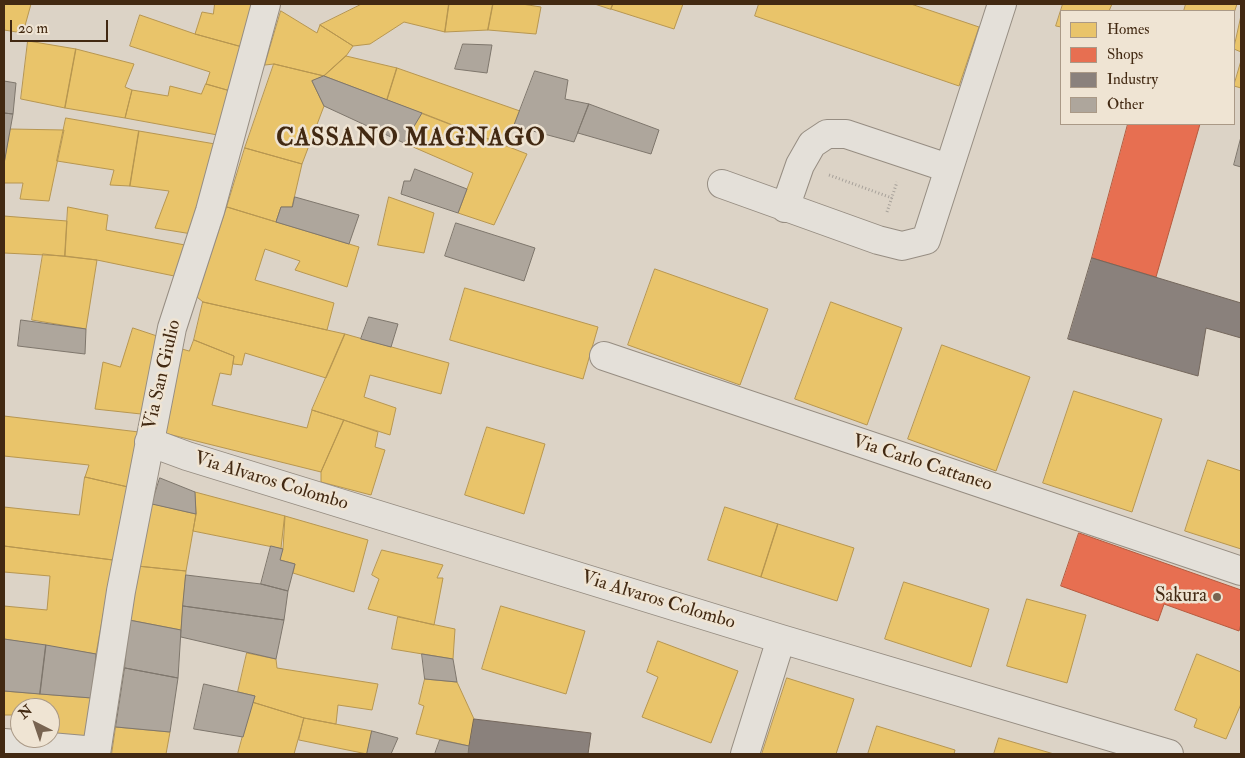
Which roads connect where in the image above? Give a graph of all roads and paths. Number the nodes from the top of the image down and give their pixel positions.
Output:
1 (266, 4) edge
2 (1002, 4) edge
3 (907, 153) junction
4 (800, 165) junction
5 (948, 168) junction
6 (722, 184) dead end
7 (892, 198) junction
8 (785, 208) junction
9 (878, 240) junction
10 (604, 356) dead end
11 (149, 442) junction
12 (1241, 571) edge
13 (781, 638) junction
14 (4, 743) edge
15 (96, 752) edge
16 (745, 754) edge
17 (1169, 754) edge

1 - 11 street, Via San Giulio
2 - 5 street
3 - 4 street
3 - 5 street
3 - 7 path
4 - 7 path
4 - 8 street
5 - 9 street
6 - 8 street
7 - 9 path
8 - 9 street
10 - 12 street, Via Carlo Cattaneo
11 - 13 street, Via Alvaros Colombo
11 - 15 street, Via San Giulio
13 - 16 street
13 - 17 street, Via Alvaros Colombo
14 - 15 street

